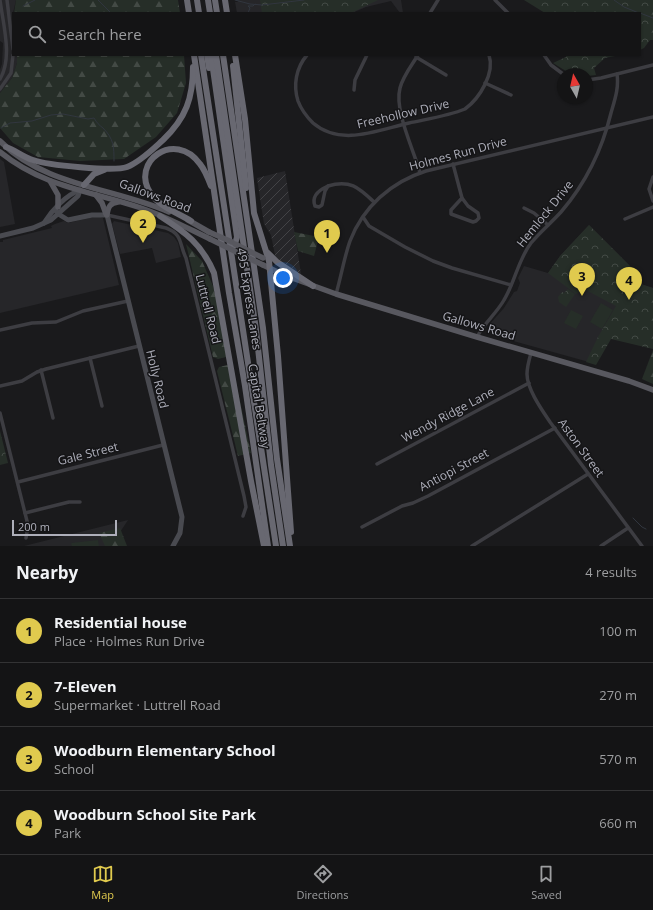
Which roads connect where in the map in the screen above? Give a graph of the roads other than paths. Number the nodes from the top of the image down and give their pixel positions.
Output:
1 (0, 0) edge
2 (7, 0) edge
3 (187, 0) edge
4 (196, 0) edge
5 (207, 0) edge
6 (215, 0) edge
7 (225, 0) edge
8 (438, 0) edge
9 (495, 0) edge
10 (189, 12) edge
11 (196, 12) edge
12 (199, 12) edge
13 (209, 12) edge
14 (217, 12) edge
15 (227, 12) edge
16 (431, 12) edge
17 (507, 12) edge
18 (12, 41) edge
19 (13, 56) edge
20 (194, 56) edge
21 (194, 56) edge
22 (201, 56) edge
23 (207, 56) edge
24 (211, 56) edge
25 (216, 56) edge
26 (223, 56) edge
27 (232, 56) edge
28 (235, 56) edge
29 (306, 56) edge
30 (367, 56) edge
31 (417, 56) edge
32 (489, 56) edge
33 (545, 56) edge
34 (653, 65) edge
35 (557, 70) edge
36 (617, 74) junction
37 (446, 75) dead end
38 (0, 79) edge
39 (593, 79) edge
40 (485, 83) junction
41 (0, 89) edge
42 (354, 90) dead end
43 (511, 95) dead end
44 (653, 117) edge
45 (404, 124) junction
46 (608, 128) junction
47 (0, 141) edge
48 (6, 147) junction
49 (0, 152) edge
50 (453, 164) junction
51 (106, 169) junction
52 (420, 173) junction
53 (653, 177) edge
54 (50, 181) junction
55 (328, 186) junction
56 (82, 188) junction
57 (96, 195) junction
58 (215, 198) junction
59 (462, 198) junction
60 (653, 201) edge
61 (122, 202) junction
62 (374, 202) junction
63 (653, 207) edge
64 (524, 208) dead end
65 (57, 210) junction
66 (107, 215) junction
67 (160, 216) junction
68 (362, 217) junction
69 (625, 219) dead end
70 (192, 221) junction
71 (548, 225) junction
72 (0, 236) edge
73 (235, 236) junction
74 (234, 243) junction
75 (231, 249) junction
76 (266, 249) junction
77 (266, 259) junction
78 (269, 268) junction
79 (300, 280) junction
80 (511, 285) junction
81 (313, 286) junction
82 (336, 294) junction
83 (128, 301) junction
84 (263, 328) junction
85 (0, 330) edge
86 (477, 337) junction
87 (139, 346) junction
88 (532, 353) junction
89 (90, 358) junction
90 (41, 370) junction
91 (528, 384) junction
92 (0, 386) edge
93 (653, 390) edge
94 (102, 406) dead end
95 (0, 413) edge
96 (53, 418) dead end
97 (555, 428) junction
98 (163, 445) junction
99 (377, 464) dead end
100 (588, 474) junction
101 (18, 482) junction
102 (80, 502) dead end
103 (25, 513) junction
104 (243, 516) dead end
105 (362, 527) dead end
106 (628, 528) junction
107 (26, 538) dead end
108 (173, 546) edge
109 (264, 546) edge
110 (268, 546) edge
111 (276, 546) edge
112 (283, 546) edge
113 (291, 546) edge
114 (472, 546) edge
115 (601, 546) edge
116 (642, 546) edge

1 - 38 street
2 - 18 street
3 - 10 highway
4 - 11 highway
4 - 12 highway
5 - 13 highway
6 - 14 highway
7 - 15 highway
8 - 16 street
9 - 17 street
19 - 41 street
20 - 51 highway
21 - 58 highway, Capital Beltway
22 - 111 highway, 495 Express Lanes
23 - 73 highway
24 - 73 highway
25 - 112 highway, 495 Express Lanes
26 - 84 highway, Capital Beltway
27 - 84 highway
28 - 76 highway
29 - 45 street, Freehollow Drive
30 - 42 street
31 - 37 street
31 - 45 street
32 - 40 street, Freehollow Drive
33 - 35 street
34 - 36 street
36 - 39 street
36 - 46 street, Hemlock Drive
40 - 43 street
40 - 45 street, Freehollow Drive
44 - 46 street, Holmes Run Drive
45 - 52 street
46 - 50 street, Holmes Run Drive
46 - 71 street, Hemlock Drive
47 - 48 main road, Gallows Road
48 - 51 highway
48 - 56 main road, Gallows Road
49 - 54 main road, Gallows Road
50 - 52 street, Holmes Run Drive
50 - 59 street
51 - 56 highway
52 - 62 street, Holmes Run Drive
53 - 60 street
54 - 56 main road, Gallows Road
54 - 65 main road
55 - 55 street
55 - 62 street
56 - 57 main road, Gallows Road
56 - 65 street
56 - 70 main road, Gallows Road
57 - 61 main road, Gallows Road
57 - 66 main road
58 - 70 highway
58 - 110 highway, Capital Beltway
59 - 59 street
61 - 66 main road
61 - 67 main road, Gallows Road
62 - 68 street, Holmes Run Drive
63 - 69 street
64 - 71 street
65 - 66 street, Luttrell Road
65 - 72 street
66 - 83 street, Holly Road
66 - 104 street, Luttrell Road
67 - 75 main road, Gallows Road, bridge
67 - 109 highway
68 - 80 street
68 - 82 street, Holmes Run Drive
70 - 74 main road, Gallows Road, bridge
71 - 80 street, Hemlock Drive
73 - 74 highway
74 - 75 highway, bridge
74 - 77 main road, Gallows Road, bridge
75 - 78 main road, Gallows Road, bridge
76 - 77 highway
76 - 81 highway
77 - 78 highway
77 - 79 main road, Gallows Road
78 - 79 main road, Gallows Road
78 - 113 highway
79 - 81 main road, Gallows Road
80 - 86 street, Hemlock Drive
81 - 82 main road, Gallows Road
82 - 86 main road, Gallows Road
83 - 85 street
83 - 87 street, Holly Road
84 - 113 highway, Capital Beltway
86 - 88 main road, Gallows Road
87 - 89 street
87 - 98 street, Holly Road
88 - 91 street, Aston Street
88 - 93 main road, Gallows Road
89 - 90 street
89 - 94 street
90 - 92 street
90 - 96 street
91 - 97 street, Aston Street
91 - 99 street, Wendy Ridge Lane
95 - 101 street
97 - 100 street, Aston Street
97 - 105 street, Antiopi Street
98 - 101 street, Gale Street
98 - 108 street, Holly Road
100 - 106 street, Aston Street
100 - 114 street
101 - 103 street
102 - 103 street
103 - 107 street
106 - 115 street
106 - 116 street, Aston Street

